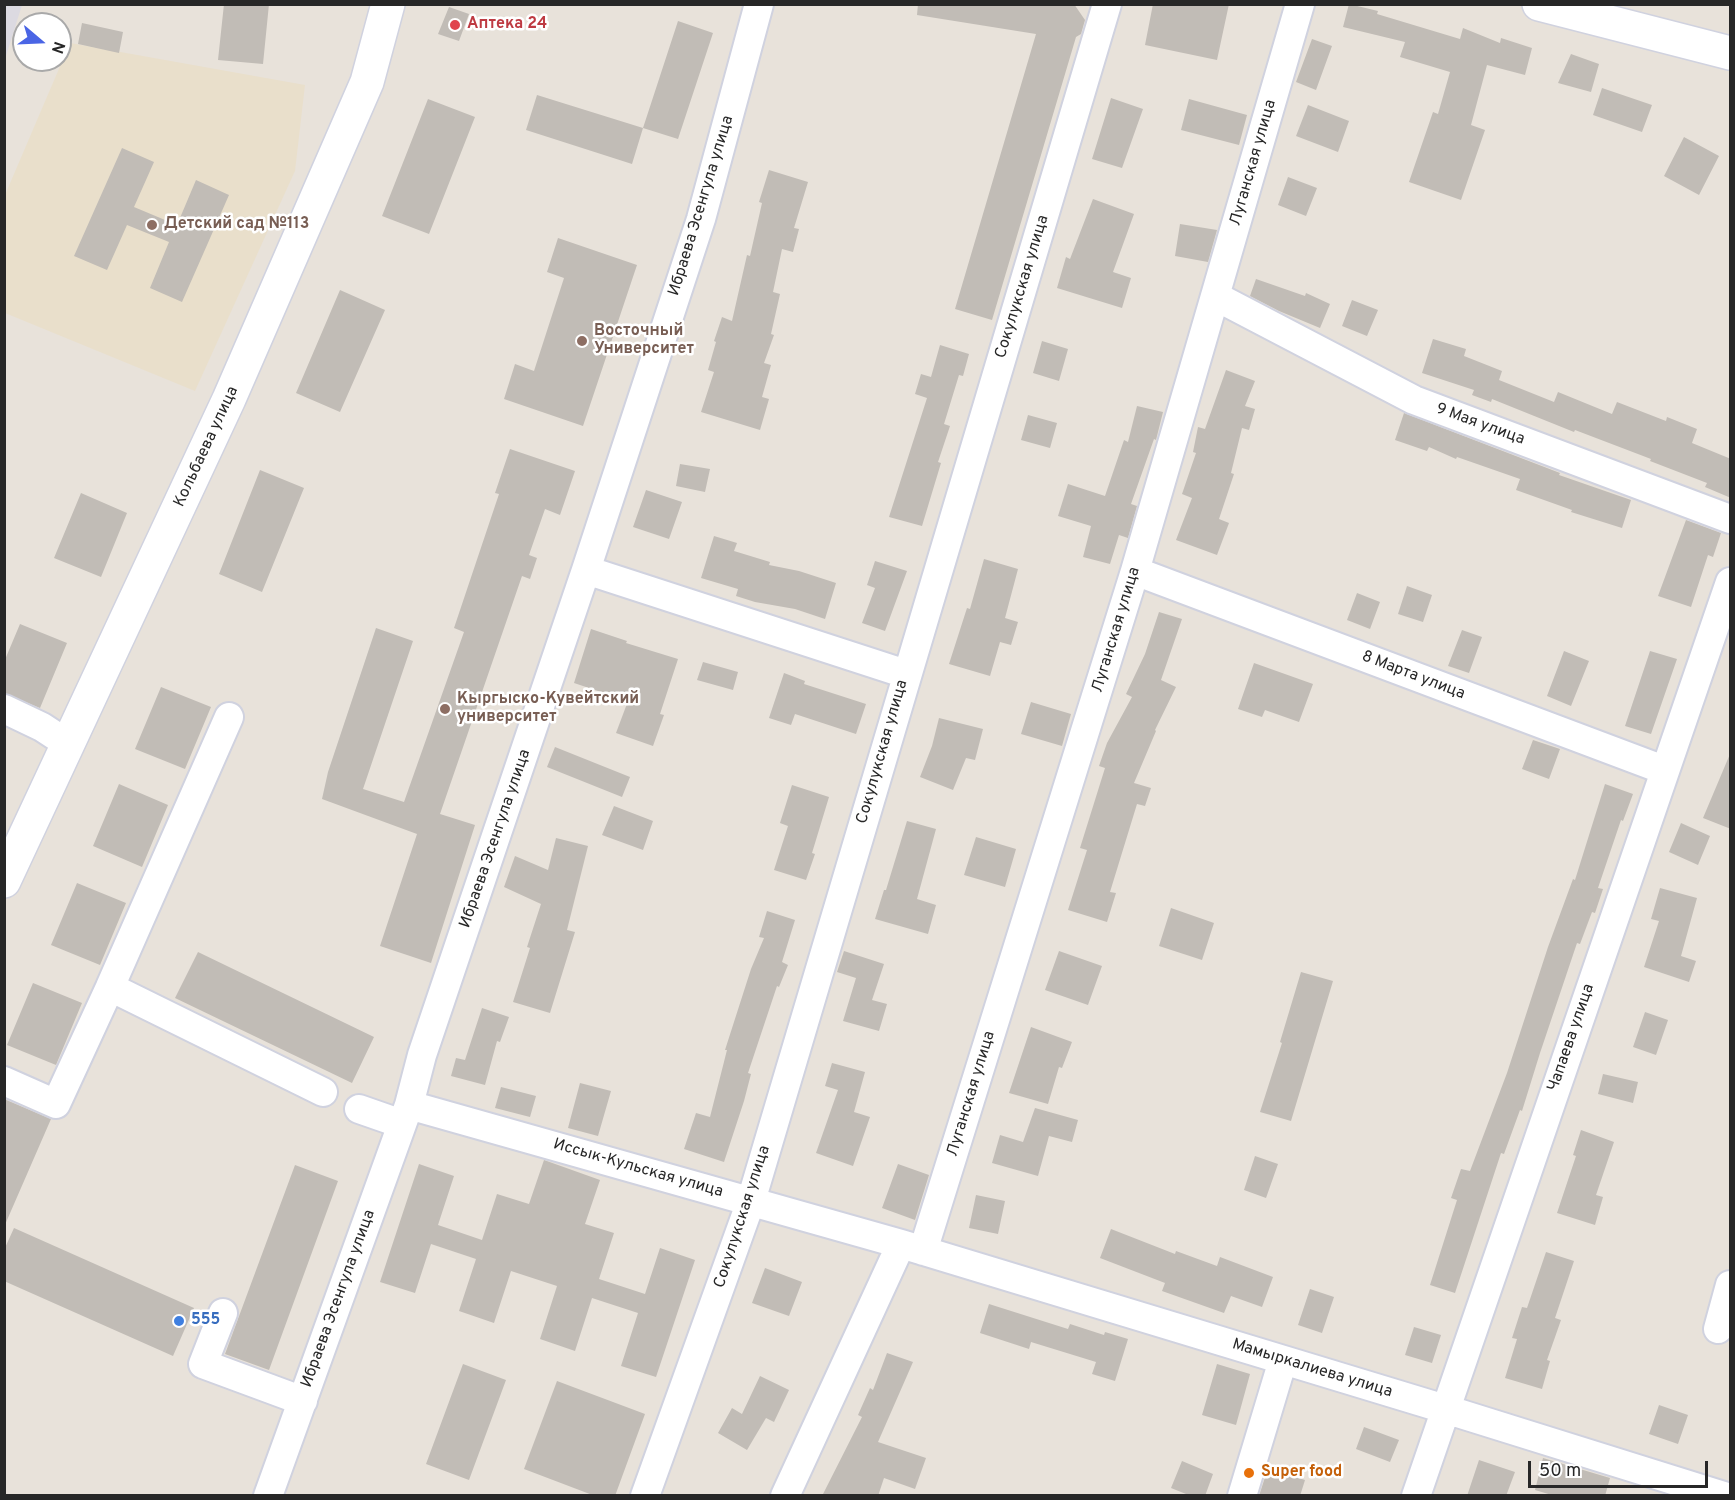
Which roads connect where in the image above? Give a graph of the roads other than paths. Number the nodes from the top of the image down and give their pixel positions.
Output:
1 (388, 4) edge
2 (759, 4) edge
3 (1107, 4) edge
4 (1300, 4) edge
5 (1539, 4) edge
6 (1731, 53) edge
7 (1215, 296) junction
8 (1731, 519) edge
9 (586, 570) junction
10 (1148, 576) junction
11 (1731, 582) edge
12 (1723, 631) edge
13 (906, 674) junction
14 (4, 709) edge
15 (229, 717) dead end
16 (68, 744) junction
17 (1664, 770) junction
18 (4, 881) edge
19 (110, 987) junction
20 (4, 1081) edge
21 (323, 1092) dead end
22 (359, 1109) dead end
23 (406, 1114) junction
24 (750, 1201) junction
25 (912, 1248) junction
26 (1731, 1285) edge
27 (223, 1313) dead end
28 (1718, 1329) dead end
29 (1283, 1360) junction
30 (303, 1401) junction
31 (1445, 1409) junction
32 (268, 1496) edge
33 (645, 1496) edge
34 (785, 1496) edge
35 (1242, 1496) edge
36 (1416, 1496) edge
37 (1724, 1496) edge

1 - 16 main road, Кольбаева улица
2 - 9 street, Ибраева Эсенгула улица
3 - 13 street, Сокулукская улица
4 - 7 street, Луганская улица
5 - 6 main road
7 - 8 street, 9 Мая улица
7 - 10 street, Луганская улица
9 - 13 street
9 - 23 street, Ибраева Эсенгула улица
10 - 17 street, 8 Марта улица
10 - 25 street, Луганская улица
11 - 12 street, Чапаева улица
12 - 17 street, Чапаева улица
13 - 24 street, Сокулукская улица
14 - 16 street
15 - 19 street
16 - 18 main road, Кольбаева улица
17 - 31 street, Чапаева улица
19 - 20 street
19 - 21 street
22 - 23 street, Иссык-Кульская улица
23 - 24 street, Иссык-Кульская улица
23 - 30 street, Ибраева Эсенгула улица
24 - 25 street, Иссык-Кульская улица
24 - 33 street, Сокулукская улица
25 - 29 street, Мамыркалиева улица
25 - 34 street, Луганская улица
26 - 28 street
27 - 30 street
29 - 31 street, Мамыркалиева улица
29 - 35 street
30 - 32 street, Ибраева Эсенгула улица
31 - 36 street, Чапаева улица
31 - 37 street, Мамыркалиева улица

